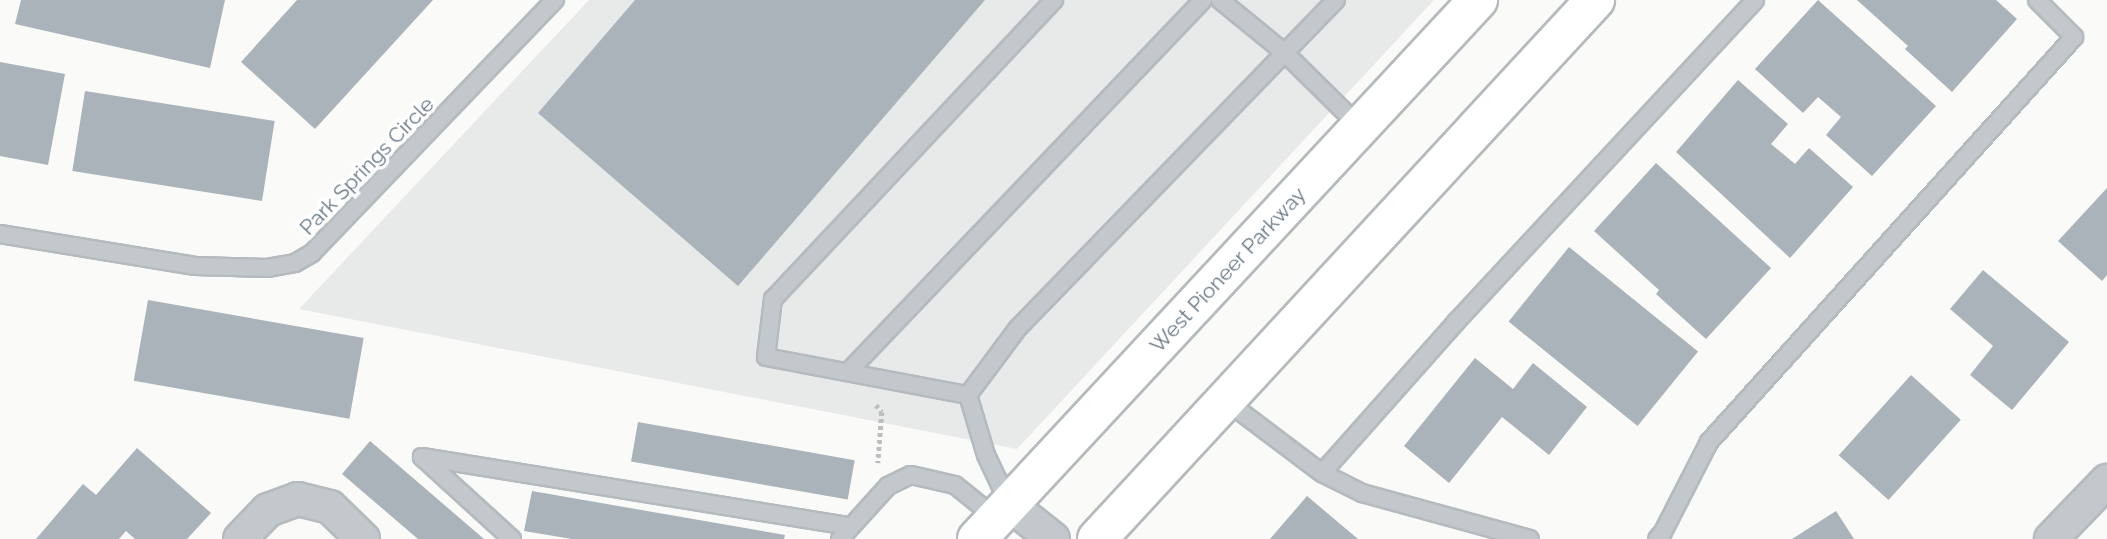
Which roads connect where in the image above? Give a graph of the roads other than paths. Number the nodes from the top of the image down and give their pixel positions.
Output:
1 (555, 0) edge
2 (1054, 0) edge
3 (1203, 0) edge
4 (1220, 0) edge
5 (1336, 0) edge
6 (1478, 0) edge
7 (1595, 0) edge
8 (1755, 0) edge
9 (2037, 0) edge
10 (1285, 53) junction
11 (1360, 127) junction
12 (0, 234) edge
13 (848, 372) junction
14 (968, 395) junction
15 (1225, 400) junction
16 (1321, 473) junction
17 (2107, 481) edge
18 (994, 520) edge
19 (845, 533) edge
20 (240, 539) edge
21 (363, 539) edge
22 (512, 539) edge
23 (1053, 539) edge
24 (1097, 539) edge
25 (1530, 539) edge
26 (1657, 539) edge
27 (2052, 539) edge

1 - 12 lane, Park Springs Circle
2 - 13 lane
3 - 13 lane
4 - 10 lane
5 - 10 lane
6 - 11 main road, West Pioneer Parkway
7 - 15 main road
8 - 16 lane
9 - 26 lane
10 - 11 lane
10 - 14 lane
11 - 18 main road, West Pioneer Parkway
13 - 14 lane
14 - 18 lane
15 - 16 lane
15 - 24 main road
16 - 25 lane
17 - 27 street
18 - 19 lane
18 - 23 street
19 - 22 lane
20 - 21 street

